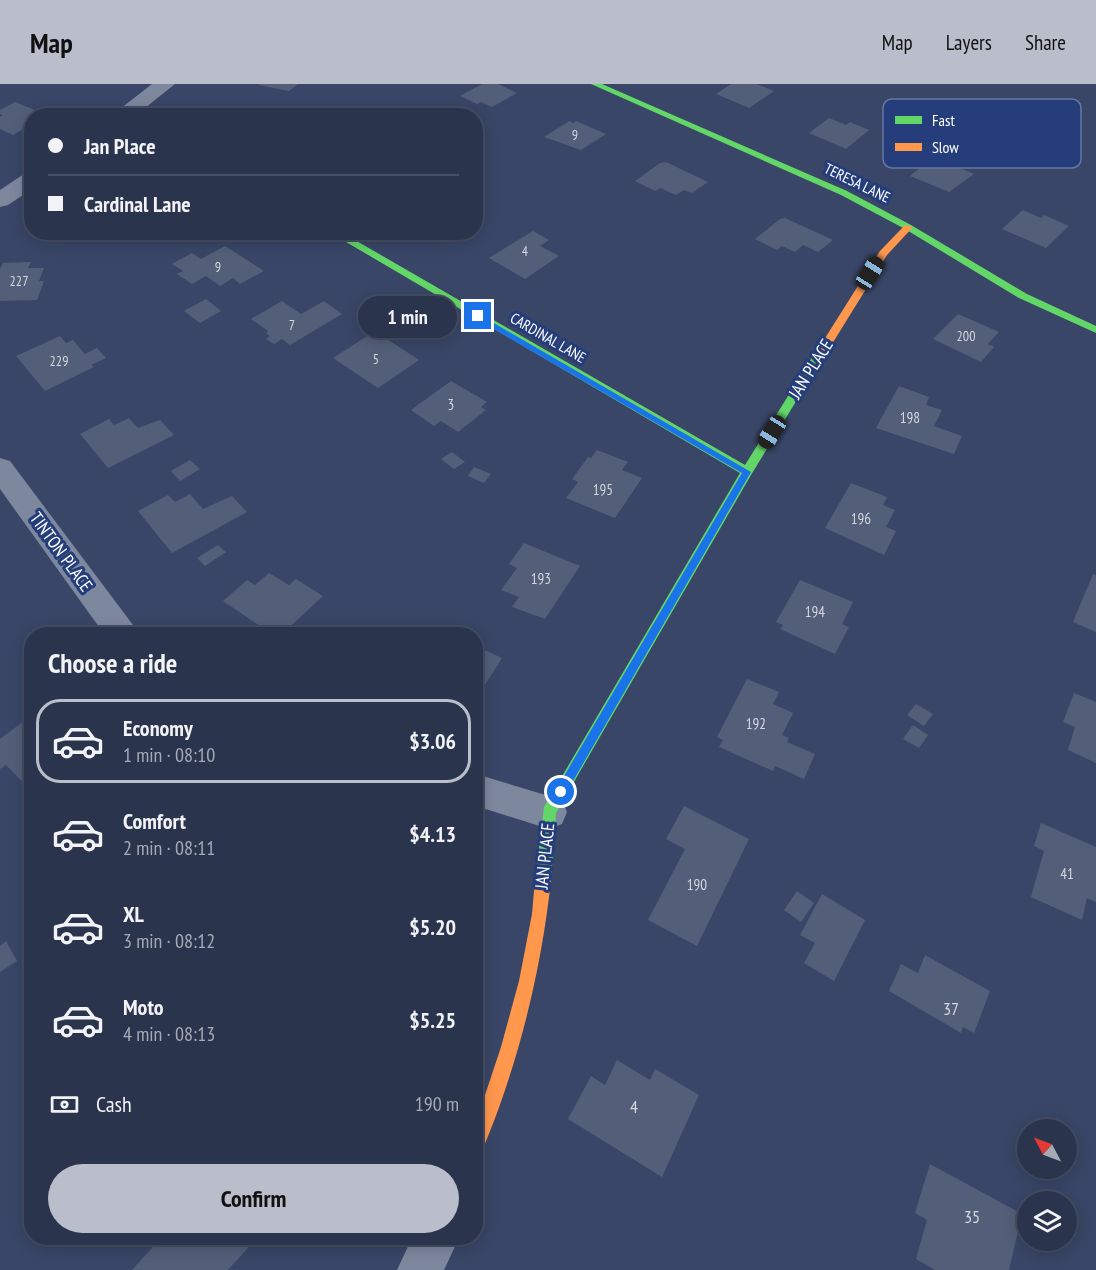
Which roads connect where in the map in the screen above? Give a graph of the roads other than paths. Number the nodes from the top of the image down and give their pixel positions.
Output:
1 (165, 84) edge
2 (595, 84) edge
3 (132, 108) edge
4 (24, 184) edge
5 (0, 200) edge
6 (908, 227) junction
7 (347, 240) edge
8 (1096, 330) edge
9 (0, 468) edge
10 (747, 472) junction
11 (117, 627) edge
12 (483, 792) edge
13 (549, 812) junction
14 (483, 1127) edge
15 (432, 1245) edge
16 (420, 1270) edge

1 - 3 street
2 - 6 street, TERESA LANE
4 - 5 street
6 - 8 street, TERESA LANE
6 - 10 street, JAN PLACE
7 - 10 street, CARDINAL LANE
9 - 11 street, TINTON PLACE
10 - 13 street, JAN PLACE
12 - 13 street
13 - 14 street, JAN PLACE
15 - 16 street

